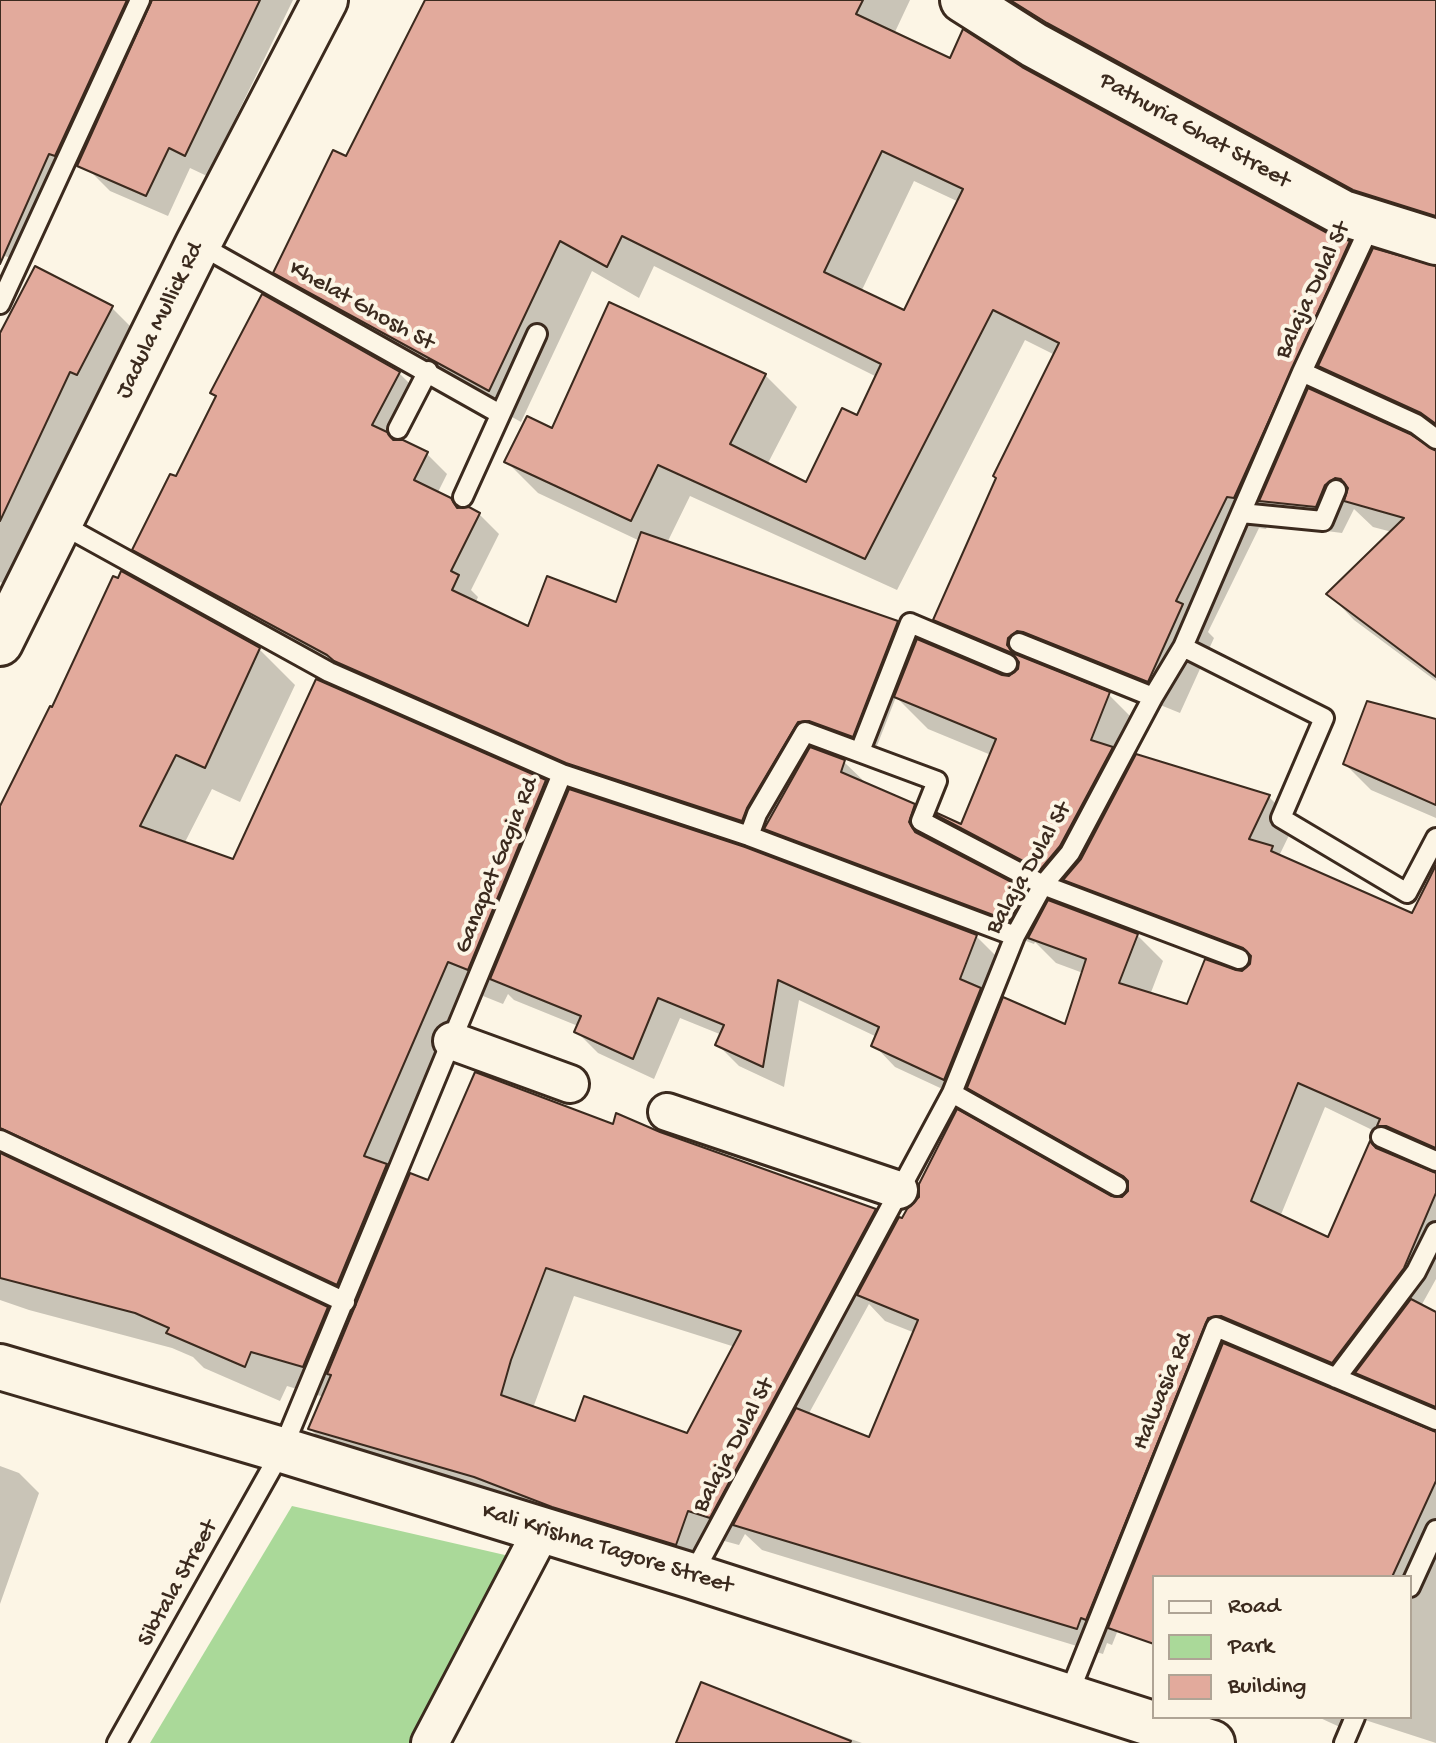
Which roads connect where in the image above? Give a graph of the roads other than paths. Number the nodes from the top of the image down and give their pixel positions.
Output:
1 (140, 0) edge
2 (325, 0) edge
3 (963, 0) edge
4 (1372, 222) junction
5 (1436, 242) edge
6 (198, 244) junction
7 (0, 304) edge
8 (537, 334) dead end
9 (428, 371) junction
10 (1302, 372) junction
11 (500, 414) junction
12 (398, 429) dead end
13 (1436, 439) edge
14 (1336, 490) dead end
15 (463, 497) dead end
16 (1241, 513) junction
17 (61, 524) junction
18 (6, 615) edge
19 (1019, 643) dead end
20 (1183, 647) junction
21 (1007, 664) dead end
22 (1153, 697) junction
23 (860, 751) junction
24 (562, 774) junction
25 (749, 836) junction
26 (1436, 838) edge
27 (1043, 885) junction
28 (1015, 936) junction
29 (1239, 959) dead end
30 (452, 1041) junction
31 (570, 1084) dead end
32 (952, 1093) junction
33 (667, 1112) dead end
34 (1381, 1137) dead end
35 (0, 1140) edge
36 (1436, 1161) edge
37 (1117, 1186) dead end
38 (899, 1190) junction
39 (1434, 1242) edge
40 (345, 1302) junction
41 (0, 1367) edge
42 (1336, 1378) junction
43 (1436, 1420) edge
44 (282, 1450) junction
45 (542, 1530) junction
46 (1436, 1530) edge
47 (692, 1576) junction
48 (1412, 1583) edge
49 (1068, 1697) junction
50 (1354, 1719) edge
51 (117, 1743) edge
52 (430, 1743) edge
53 (1212, 1743) edge
54 (1344, 1743) edge

1 - 7 lane
2 - 6 main road, Jadula Mullick Rd
3 - 4 main road, Pathuria Ghat Street
4 - 5 main road, Pathuria Ghat Street
4 - 10 lane, Balaja Dulal St
6 - 9 lane, Khelat Ghosh St
6 - 17 main road, Jadula Mullick Rd
8 - 11 lane
9 - 11 lane, Khelat Ghosh St
9 - 12 lane
10 - 13 lane
10 - 16 lane, Balaja Dulal St
11 - 15 lane
14 - 16 lane
16 - 20 lane, Balaja Dulal St
17 - 18 main road, Jadula Mullick Rd
17 - 24 lane, Ganapat Gagia Rd
19 - 22 lane
20 - 22 lane, Balaja Dulal St
20 - 26 lane
21 - 23 lane
22 - 27 lane, Balaja Dulal St
23 - 25 lane
23 - 27 lane
24 - 25 lane
24 - 30 lane, Ganapat Gagia Rd
25 - 28 lane
27 - 28 lane, Balaja Dulal St
27 - 29 lane
28 - 32 lane, Balaja Dulal St
30 - 31 street
30 - 40 lane, Ganapat Gagia Rd
32 - 37 lane
32 - 38 lane, Balaja Dulal St
33 - 38 street
34 - 36 lane
35 - 40 lane
38 - 47 lane, Balaja Dulal St
39 - 42 lane
40 - 44 lane, Ganapat Gagia Rd
41 - 44 main road, Kali Krishna Tagore Street
42 - 43 lane, Halwasia Rd
42 - 49 lane, Halwasia Rd
44 - 45 main road, Kali Krishna Tagore Street
44 - 51 lane, Sibtala Street
45 - 47 main road, Kali Krishna Tagore Street
45 - 52 street
46 - 48 lane
47 - 49 main road, Kali Krishna Tagore Street
49 - 53 main road, Kali Krishna Tagore Street
50 - 54 lane

